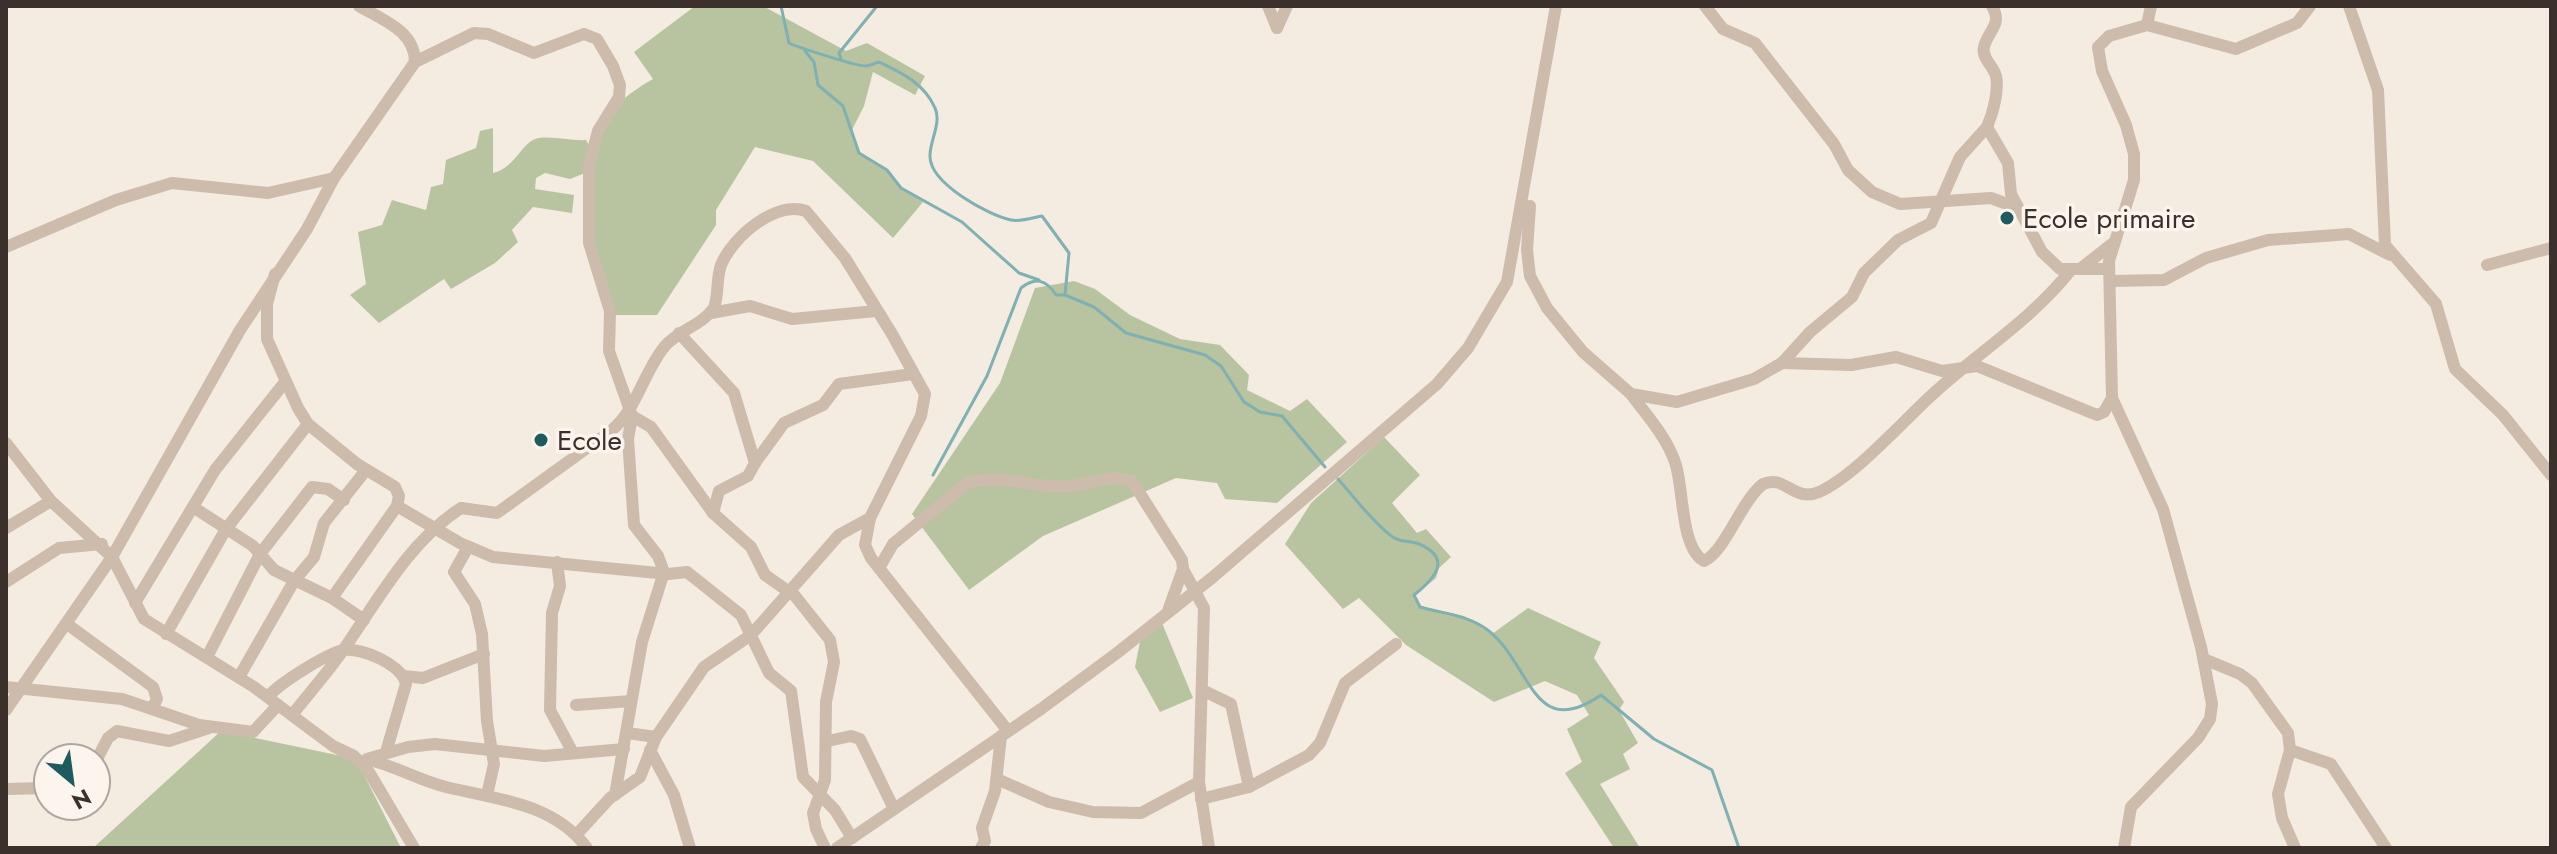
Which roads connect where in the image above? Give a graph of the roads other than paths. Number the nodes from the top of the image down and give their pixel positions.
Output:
1 (359, 6) edge
2 (1268, 6) edge
3 (1287, 6) edge
4 (1556, 6) edge
5 (1705, 6) edge
6 (1992, 6) edge
7 (2151, 6) edge
8 (2310, 6) edge
9 (2349, 6) edge
10 (2147, 25) junction
11 (415, 62) junction
12 (1987, 127) junction
13 (1529, 170) junction
14 (334, 178) junction
15 (1938, 202) junction
16 (2018, 208) junction
17 (2112, 244) junction
18 (6, 247) edge
19 (2551, 248) edge
20 (2390, 255) junction
21 (2487, 265) dead end
22 (2075, 270) junction
23 (275, 274) junction
24 (2110, 275) junction
25 (876, 311) junction
26 (711, 313) junction
27 (679, 333) junction
28 (1782, 363) junction
29 (1962, 369) junction
30 (913, 374) junction
31 (285, 382) junction
32 (1631, 394) junction
33 (2112, 398) junction
34 (630, 413) junction
35 (308, 424) junction
36 (6, 443) edge
37 (755, 463) junction
38 (366, 470) junction
39 (2551, 475) edge
40 (344, 500) junction
41 (51, 501) junction
42 (397, 506) junction
43 (193, 507) junction
44 (713, 513) junction
45 (870, 518) junction
46 (6, 528) edge
47 (437, 528) junction
48 (226, 529) junction
49 (102, 544) junction
50 (468, 547) junction
51 (260, 554) junction
52 (112, 557) junction
53 (557, 562) junction
54 (879, 568) junction
55 (1183, 569) junction
56 (664, 572) junction
57 (294, 581) junction
58 (6, 582) edge
59 (791, 592) junction
60 (1194, 592) junction
61 (332, 598) junction
62 (135, 603) junction
63 (1168, 612) junction
64 (364, 620) junction
65 (67, 624) junction
66 (166, 634) junction
67 (751, 635) junction
68 (1396, 644) dead end
69 (343, 650) junction
70 (484, 654) junction
71 (207, 657) junction
72 (2204, 659) junction
73 (404, 676) junction
74 (239, 677) junction
75 (6, 687) edge
76 (20, 689) junction
77 (1202, 690) junction
78 (273, 701) junction
79 (631, 701) junction
80 (576, 705) dead end
81 (152, 708) junction
82 (6, 710) edge
83 (292, 715) junction
84 (219, 726) junction
85 (627, 733) junction
86 (1004, 733) junction
87 (656, 737) junction
88 (828, 741) junction
89 (106, 742) edge
90 (624, 749) junction
91 (492, 750) junction
92 (650, 750) junction
93 (2290, 750) junction
94 (572, 751) junction
95 (386, 752) junction
96 (361, 758) junction
97 (997, 779) junction
98 (1199, 782) junction
99 (1249, 787) junction
100 (32, 788) edge
101 (6, 789) edge
102 (820, 794) junction
103 (487, 795) junction
104 (615, 795) junction
105 (1201, 799) junction
106 (894, 809) junction
107 (855, 837) junction
108 (580, 843) edge
109 (414, 848) edge
110 (690, 848) edge
111 (825, 848) edge
112 (837, 848) edge
113 (866, 848) edge
114 (981, 848) edge
115 (1209, 848) edge
116 (2124, 848) edge
117 (2295, 848) edge
118 (2386, 848) edge

1 - 11 street
2 - 3 street
4 - 13 street
5 - 15 street
6 - 12 street
7 - 10 street
8 - 10 street
9 - 20 street
10 - 17 street
11 - 14 street
11 - 34 street
12 - 15 street
12 - 16 street
13 - 32 street
13 - 60 street
14 - 18 street
14 - 23 street
15 - 16 street
15 - 28 street
16 - 22 street
17 - 22 street
17 - 24 street
19 - 21 street
20 - 24 street
20 - 39 street
22 - 24 street
22 - 29 street
23 - 31 street
23 - 52 street
24 - 33 street
25 - 26 street
25 - 26 street
25 - 30 street
26 - 27 street
27 - 34 street
27 - 37 street
28 - 29 street
28 - 32 street
29 - 32 street
29 - 33 street
30 - 37 street
30 - 45 street
31 - 35 street
31 - 43 street
33 - 72 street
34 - 44 street
34 - 47 street
34 - 56 street
35 - 38 street
35 - 48 street
36 - 41 street
37 - 44 street
38 - 40 street
38 - 42 street
40 - 51 street
40 - 57 street
41 - 46 street
41 - 49 street
42 - 47 street
42 - 61 street
43 - 48 street
43 - 62 street
44 - 59 street
45 - 54 street
45 - 59 street
47 - 50 street
47 - 64 street
48 - 51 street
48 - 66 street
49 - 52 street
49 - 58 street
50 - 53 street
50 - 70 street
51 - 57 street
51 - 71 street
52 - 62 street
52 - 65 street
53 - 56 street
53 - 94 street
54 - 55 street
54 - 86 street
55 - 60 street
55 - 63 street
56 - 67 street
56 - 79 street
57 - 61 street
57 - 74 street
59 - 67 street
59 - 88 street
60 - 63 street
60 - 77 street
61 - 64 street
62 - 66 street
63 - 86 street
64 - 69 street
65 - 76 street
65 - 81 street
66 - 71 street
67 - 87 street
67 - 102 street
68 - 99 street
69 - 73 street
69 - 78 street
69 - 83 street
70 - 73 street
70 - 91 street
71 - 74 street
72 - 93 street
72 - 116 street
73 - 95 street
74 - 78 street
75 - 76 street
76 - 81 street
76 - 82 street
77 - 98 street
77 - 99 street
78 - 83 street
78 - 84 street
79 - 80 street
79 - 85 street
81 - 84 street
83 - 96 street
84 - 89 street
85 - 87 street
85 - 90 street
86 - 97 street
86 - 106 street
87 - 92 street
88 - 102 street
88 - 106 street
90 - 94 street
90 - 104 street
91 - 94 street
91 - 95 street
91 - 103 street
92 - 104 street
92 - 110 street
93 - 117 street
93 - 118 street
95 - 96 street
96 - 103 street
96 - 109 street
97 - 98 street
97 - 114 street
98 - 105 street
99 - 105 street
100 - 101 street
102 - 107 street
102 - 111 street
103 - 108 street
104 - 108 street
105 - 115 street
106 - 107 street
107 - 112 street
107 - 113 street

